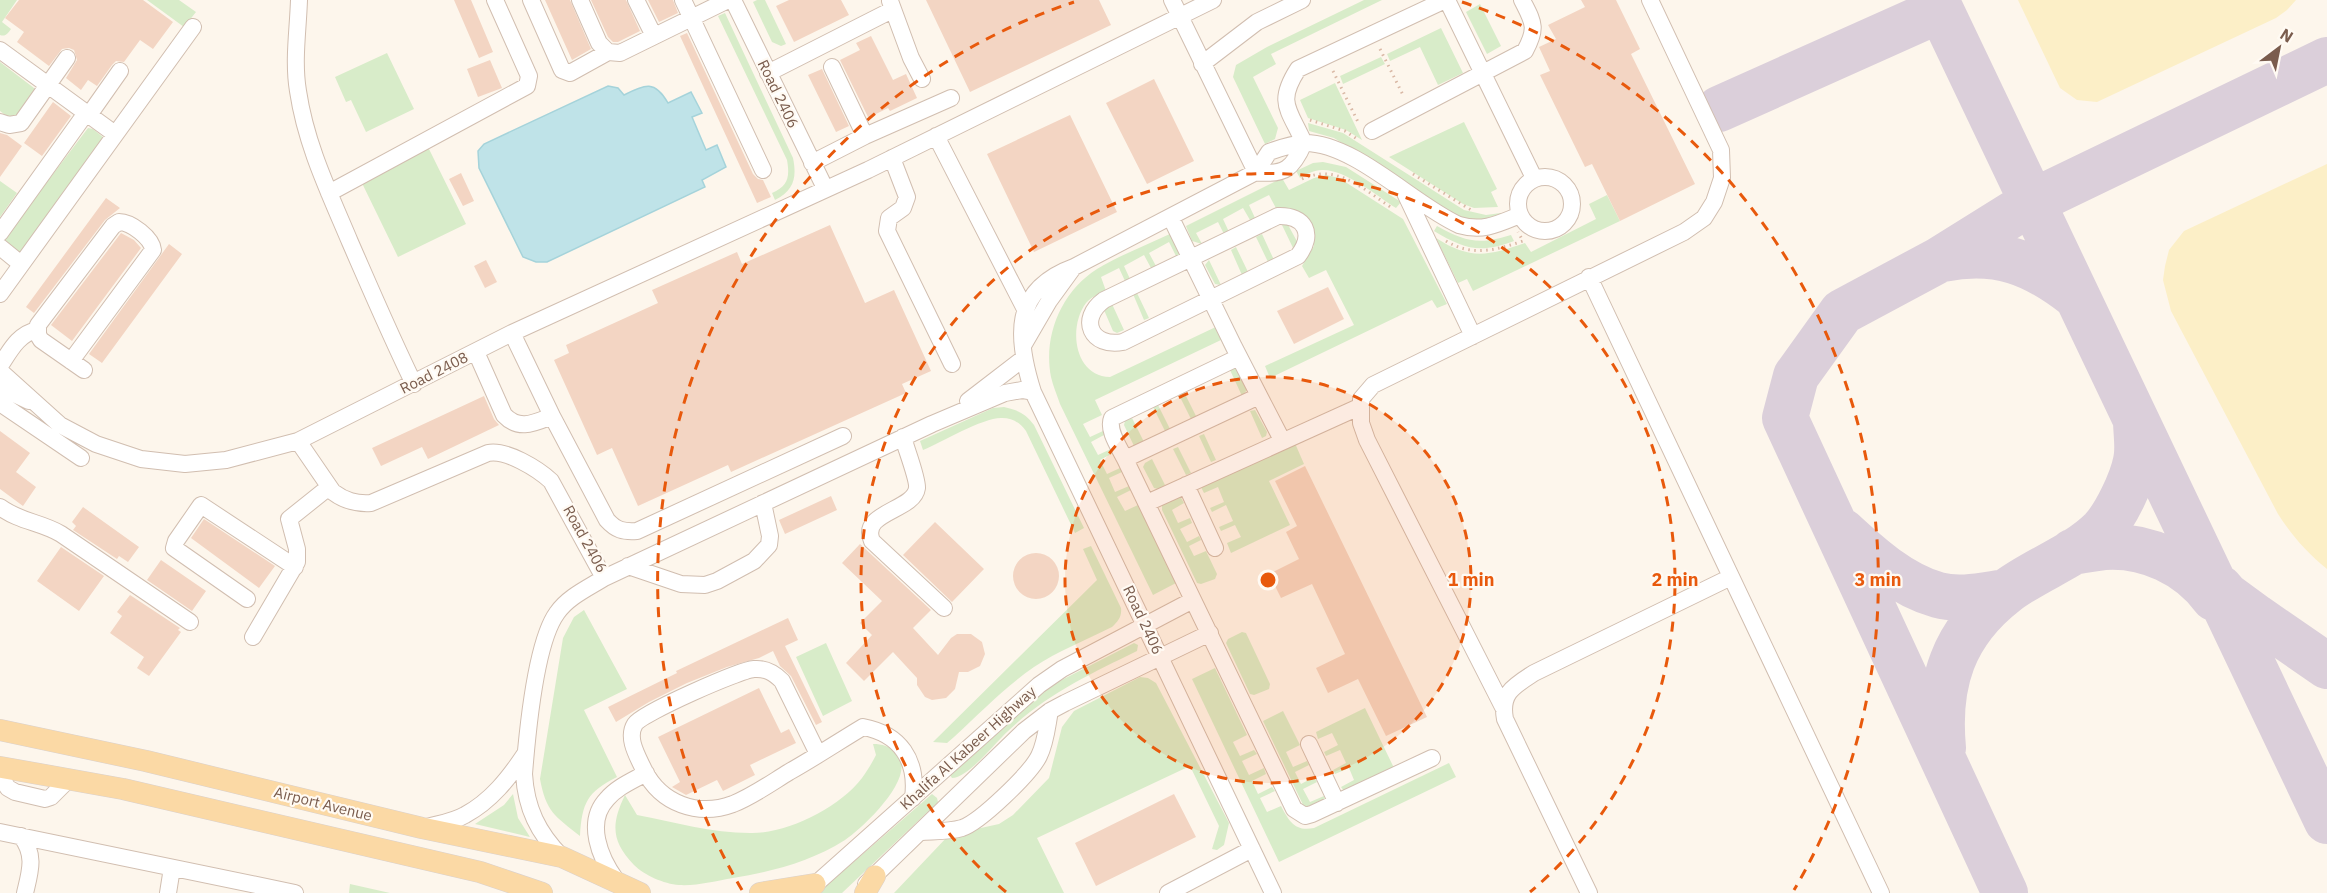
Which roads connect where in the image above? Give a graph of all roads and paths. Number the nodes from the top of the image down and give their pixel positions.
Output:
1 (299, 0) edge
2 (495, 0) edge
3 (531, 0) edge
4 (580, 0) edge
5 (636, 0) edge
6 (683, 0) edge
7 (728, 0) edge
8 (733, 0) edge
9 (1213, 0) edge
10 (1302, 0) edge
11 (1446, 0) edge
12 (1522, 0) edge
13 (1650, 0) edge
14 (891, 5) edge
15 (1176, 7) edge
16 (692, 18) junction
17 (193, 27) dead end
18 (1373, 34) junction
19 (654, 36) junction
20 (0, 50) edge
21 (608, 52) junction
22 (1325, 56) junction
23 (67, 58) dead end
24 (1202, 64) junction
25 (832, 67) dead end
26 (120, 71) dead end
27 (768, 73) junction
28 (1483, 73) junction
29 (921, 79) dead end
30 (47, 86) junction
31 (951, 98) dead end
32 (1410, 110) junction
33 (87, 114) junction
34 (1293, 119) junction
35 (0, 122) edge
36 (115, 134) junction
37 (865, 136) junction
38 (936, 136) junction
39 (1368, 137) junction
40 (1304, 143) junction
41 (892, 158) junction
42 (813, 163) junction
43 (1404, 169) dead end
44 (763, 170) dead end
45 (1256, 172) junction
46 (1534, 178) junction
47 (825, 188) junction
48 (1405, 192) junction
49 (329, 193) junction
50 (1473, 210) dead end
51 (1520, 215) junction
52 (1171, 218) junction
53 (0, 233) edge
54 (0, 247) edge
55 (1191, 258) junction
56 (21, 264) junction
57 (1074, 267) junction
58 (1589, 277) junction
59 (0, 294) edge
60 (1211, 299) junction
61 (1026, 309) junction
62 (37, 330) junction
63 (512, 333) junction
64 (1473, 336) junction
65 (1024, 351) junction
66 (476, 352) junction
67 (1239, 357) junction
68 (952, 364) dead end
69 (0, 366) edge
70 (0, 371) edge
71 (414, 384) junction
72 (0, 387) edge
73 (1033, 392) junction
74 (1259, 396) junction
75 (0, 403) edge
76 (35, 404) junction
77 (1359, 407) junction
78 (552, 416) junction
79 (932, 424) junction
80 (843, 436) dead end
81 (903, 437) junction
82 (1282, 440) junction
83 (298, 441) junction
84 (81, 458) dead end
85 (1125, 459) junction
86 (1186, 485) junction
87 (329, 487) junction
88 (763, 503) junction
89 (1147, 503) junction
90 (0, 507) edge
91 (1215, 548) dead end
92 (628, 566) junction
93 (295, 567) junction
94 (1731, 577) junction
95 (604, 578) junction
96 (247, 599) dead end
97 (1193, 600) junction
98 (944, 608) dead end
99 (190, 622) dead end
100 (1146, 626) junction
101 (1210, 633) junction
102 (253, 637) dead end
103 (1161, 658) junction
104 (1503, 708) junction
105 (1050, 711) junction
106 (0, 730) edge
107 (1309, 744) dead end
108 (526, 753) junction
109 (818, 754) junction
110 (907, 758) junction
111 (1432, 758) dead end
112 (0, 767) edge
113 (940, 772) junction
114 (646, 773) junction
115 (0, 776) edge
116 (67, 781) junction
117 (913, 798) junction
118 (952, 801) junction
119 (1337, 803) junction
120 (422, 828) junction
121 (0, 832) edge
122 (920, 832) junction
123 (21, 836) junction
124 (1252, 849) junction
125 (562, 857) junction
126 (172, 867) junction
127 (480, 872) junction
128 (616, 880) junction
129 (870, 884) edge
130 (810, 889) edge
131 (25, 893) edge
132 (168, 893) edge
133 (295, 893) edge
134 (510, 893) edge
135 (542, 893) edge
136 (640, 893) edge
137 (760, 893) edge
138 (857, 893) edge
139 (1168, 893) edge
140 (1273, 893) edge
141 (1589, 893) edge
142 (1881, 893) edge

1 - 49 street
2 - 49 street
3 - 21 street
4 - 21 street
5 - 19 street
6 - 16 street
7 - 16 street
8 - 27 street, Road 2406
9 - 15 street, Road 2408
10 - 24 street
11 - 18 street
11 - 28 street
12 - 28 street
13 - 58 street
14 - 27 street
14 - 29 street
15 - 24 street
15 - 38 street, Road 2408
16 - 19 street
16 - 44 street
17 - 36 street
18 - 22 street
18 - 32 path
19 - 21 street
20 - 30 street
22 - 34 street
22 - 39 path
23 - 30 street
24 - 45 street
25 - 37 street
26 - 33 street
27 - 42 street, Road 2406
28 - 32 street
28 - 46 street
30 - 33 street
30 - 35 street
31 - 37 street
32 - 39 street
33 - 36 street
33 - 53 street
34 - 39 path
34 - 40 street
36 - 56 street
37 - 42 street
38 - 41 street, Road 2408
38 - 61 street
40 - 45 street
40 - 48 street
41 - 47 street, Road 2408
41 - 68 street
42 - 47 street, Road 2406
43 - 50 path
45 - 52 street
46 - 51 street
46 - 51 street
47 - 63 street, Road 2408
48 - 51 street
48 - 64 street
49 - 71 street
52 - 55 street
52 - 57 street
54 - 56 street
55 - 60 street
55 - 60 street
55 - 60 street
56 - 59 street
57 - 61 street
57 - 65 street
58 - 64 street
58 - 94 street
60 - 67 street
61 - 65 street
62 - 62 street
62 - 69 street
63 - 66 street, Road 2408
63 - 78 street
64 - 77 street
65 - 73 street, Road 2406
65 - 79 street, Road 2406
66 - 71 street, Road 2408
66 - 78 street
67 - 74 street
67 - 85 street
70 - 76 street, Road 2408
71 - 83 street, Road 2408
72 - 76 street, Road 2408
73 - 79 street, Road 2406
73 - 100 street, Road 2406
74 - 82 street
74 - 85 street
75 - 84 street
76 - 83 street, Road 2408
77 - 82 street
77 - 104 street
78 - 80 street
79 - 81 street, Road 2406
81 - 88 street, Road 2406
81 - 98 street
82 - 86 street
83 - 87 street, Road 2406
85 - 89 street
86 - 89 street
86 - 91 street
87 - 93 street
87 - 95 street, Road 2406
88 - 92 street, Road 2406
88 - 92 street
89 - 97 street
90 - 99 street
92 - 95 street, Road 2406
93 - 96 street
93 - 102 street
94 - 104 street
94 - 142 street
95 - 108 street
97 - 100 street, Khalifa Al Kabeer Highway
97 - 101 street
100 - 103 street, Road 2406
100 - 113 street, Khalifa Al Kabeer Highway
101 - 103 street, Khalifa Al Kabeer Highway
101 - 119 street
103 - 105 street, Khalifa Al Kabeer Highway
103 - 124 street, Road 2406
104 - 141 street
105 - 118 street, Khalifa Al Kabeer Highway
105 - 122 street
106 - 120 main road, Airport Avenue
107 - 119 street
108 - 120 street
108 - 125 street
109 - 110 street
109 - 114 street
109 - 114 street
110 - 113 street
110 - 117 street
111 - 119 street
112 - 116 main road, Airport Avenue
113 - 117 street, Khalifa Al Kabeer Highway
113 - 118 street
114 - 128 street
115 - 116 street
116 - 127 main road, Airport Avenue
117 - 130 street, Khalifa Al Kabeer Highway
118 - 122 street, Khalifa Al Kabeer Highway
120 - 125 main road, Airport Avenue
121 - 123 street
122 - 129 street, Khalifa Al Kabeer Highway
123 - 126 street
123 - 131 street
124 - 139 street
124 - 140 street, Road 2406
125 - 128 main road, Airport Avenue
126 - 132 street
126 - 133 street
127 - 134 main road
127 - 135 main road, Airport Avenue
128 - 136 main road, Airport Avenue
129 - 138 street, Khalifa Al Kabeer Highway
130 - 137 main road

